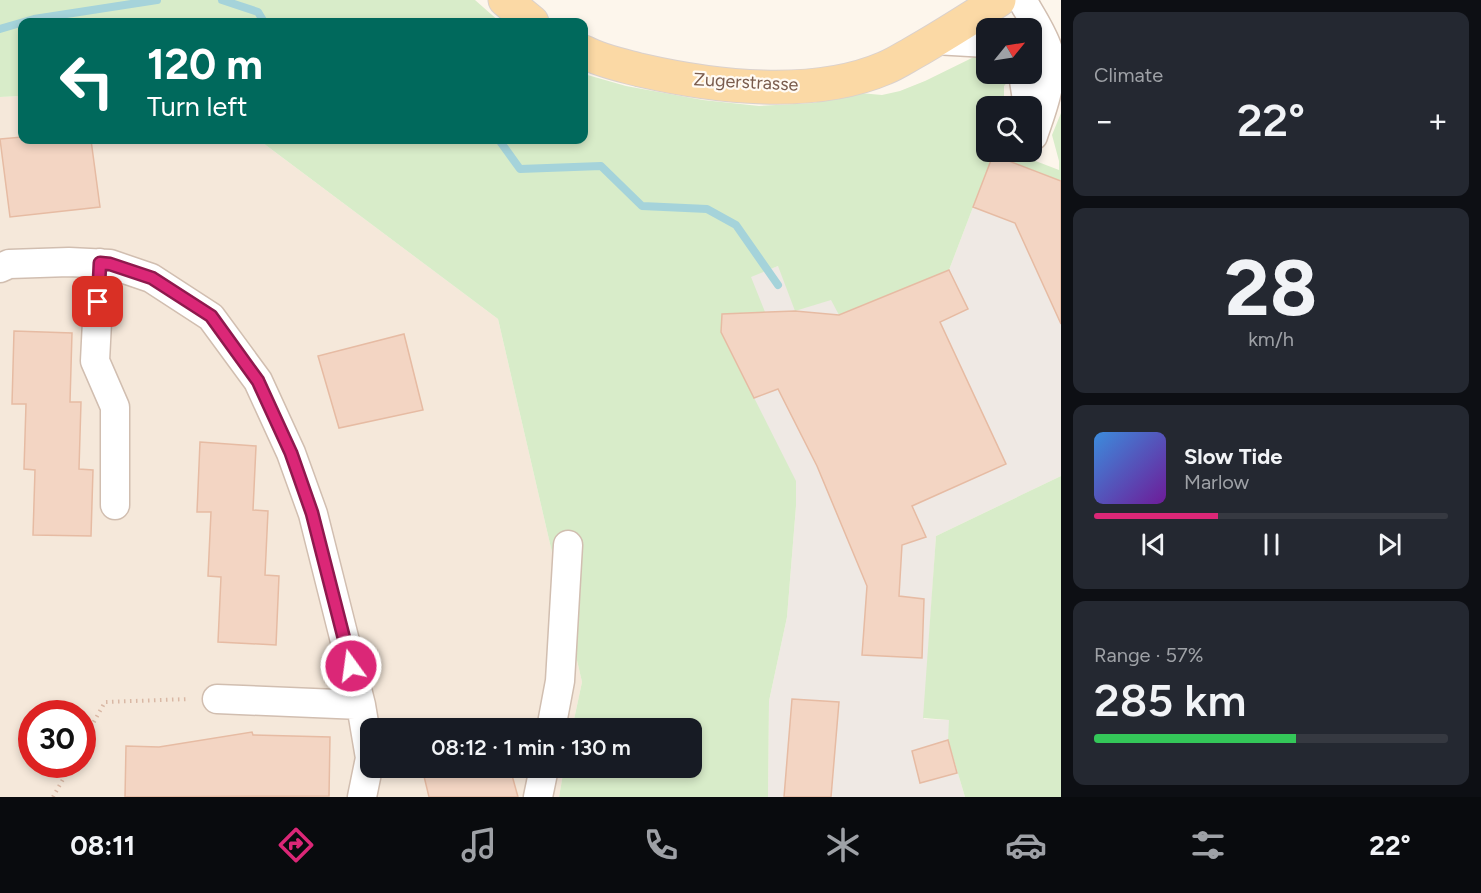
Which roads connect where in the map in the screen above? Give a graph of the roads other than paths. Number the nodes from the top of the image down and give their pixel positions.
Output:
1 (505, 0) edge
2 (999, 0) edge
3 (1022, 0) edge
4 (527, 18) edge
5 (935, 40) junction
6 (976, 42) edge
7 (588, 53) edge
8 (1042, 110) edge
9 (105, 263) junction
10 (0, 268) edge
11 (115, 505) dead end
12 (568, 545) dead end
13 (217, 699) road end
14 (361, 705) junction
15 (553, 718) edge
16 (542, 778) edge
17 (362, 797) edge
18 (538, 797) edge

1 - 4 main road
2 - 5 main road, Zugerstrasse
3 - 8 street
5 - 6 street
5 - 7 main road, Zugerstrasse
9 - 10 street
9 - 11 street
9 - 14 street
12 - 15 street
13 - 14 street
14 - 17 street
16 - 18 street

